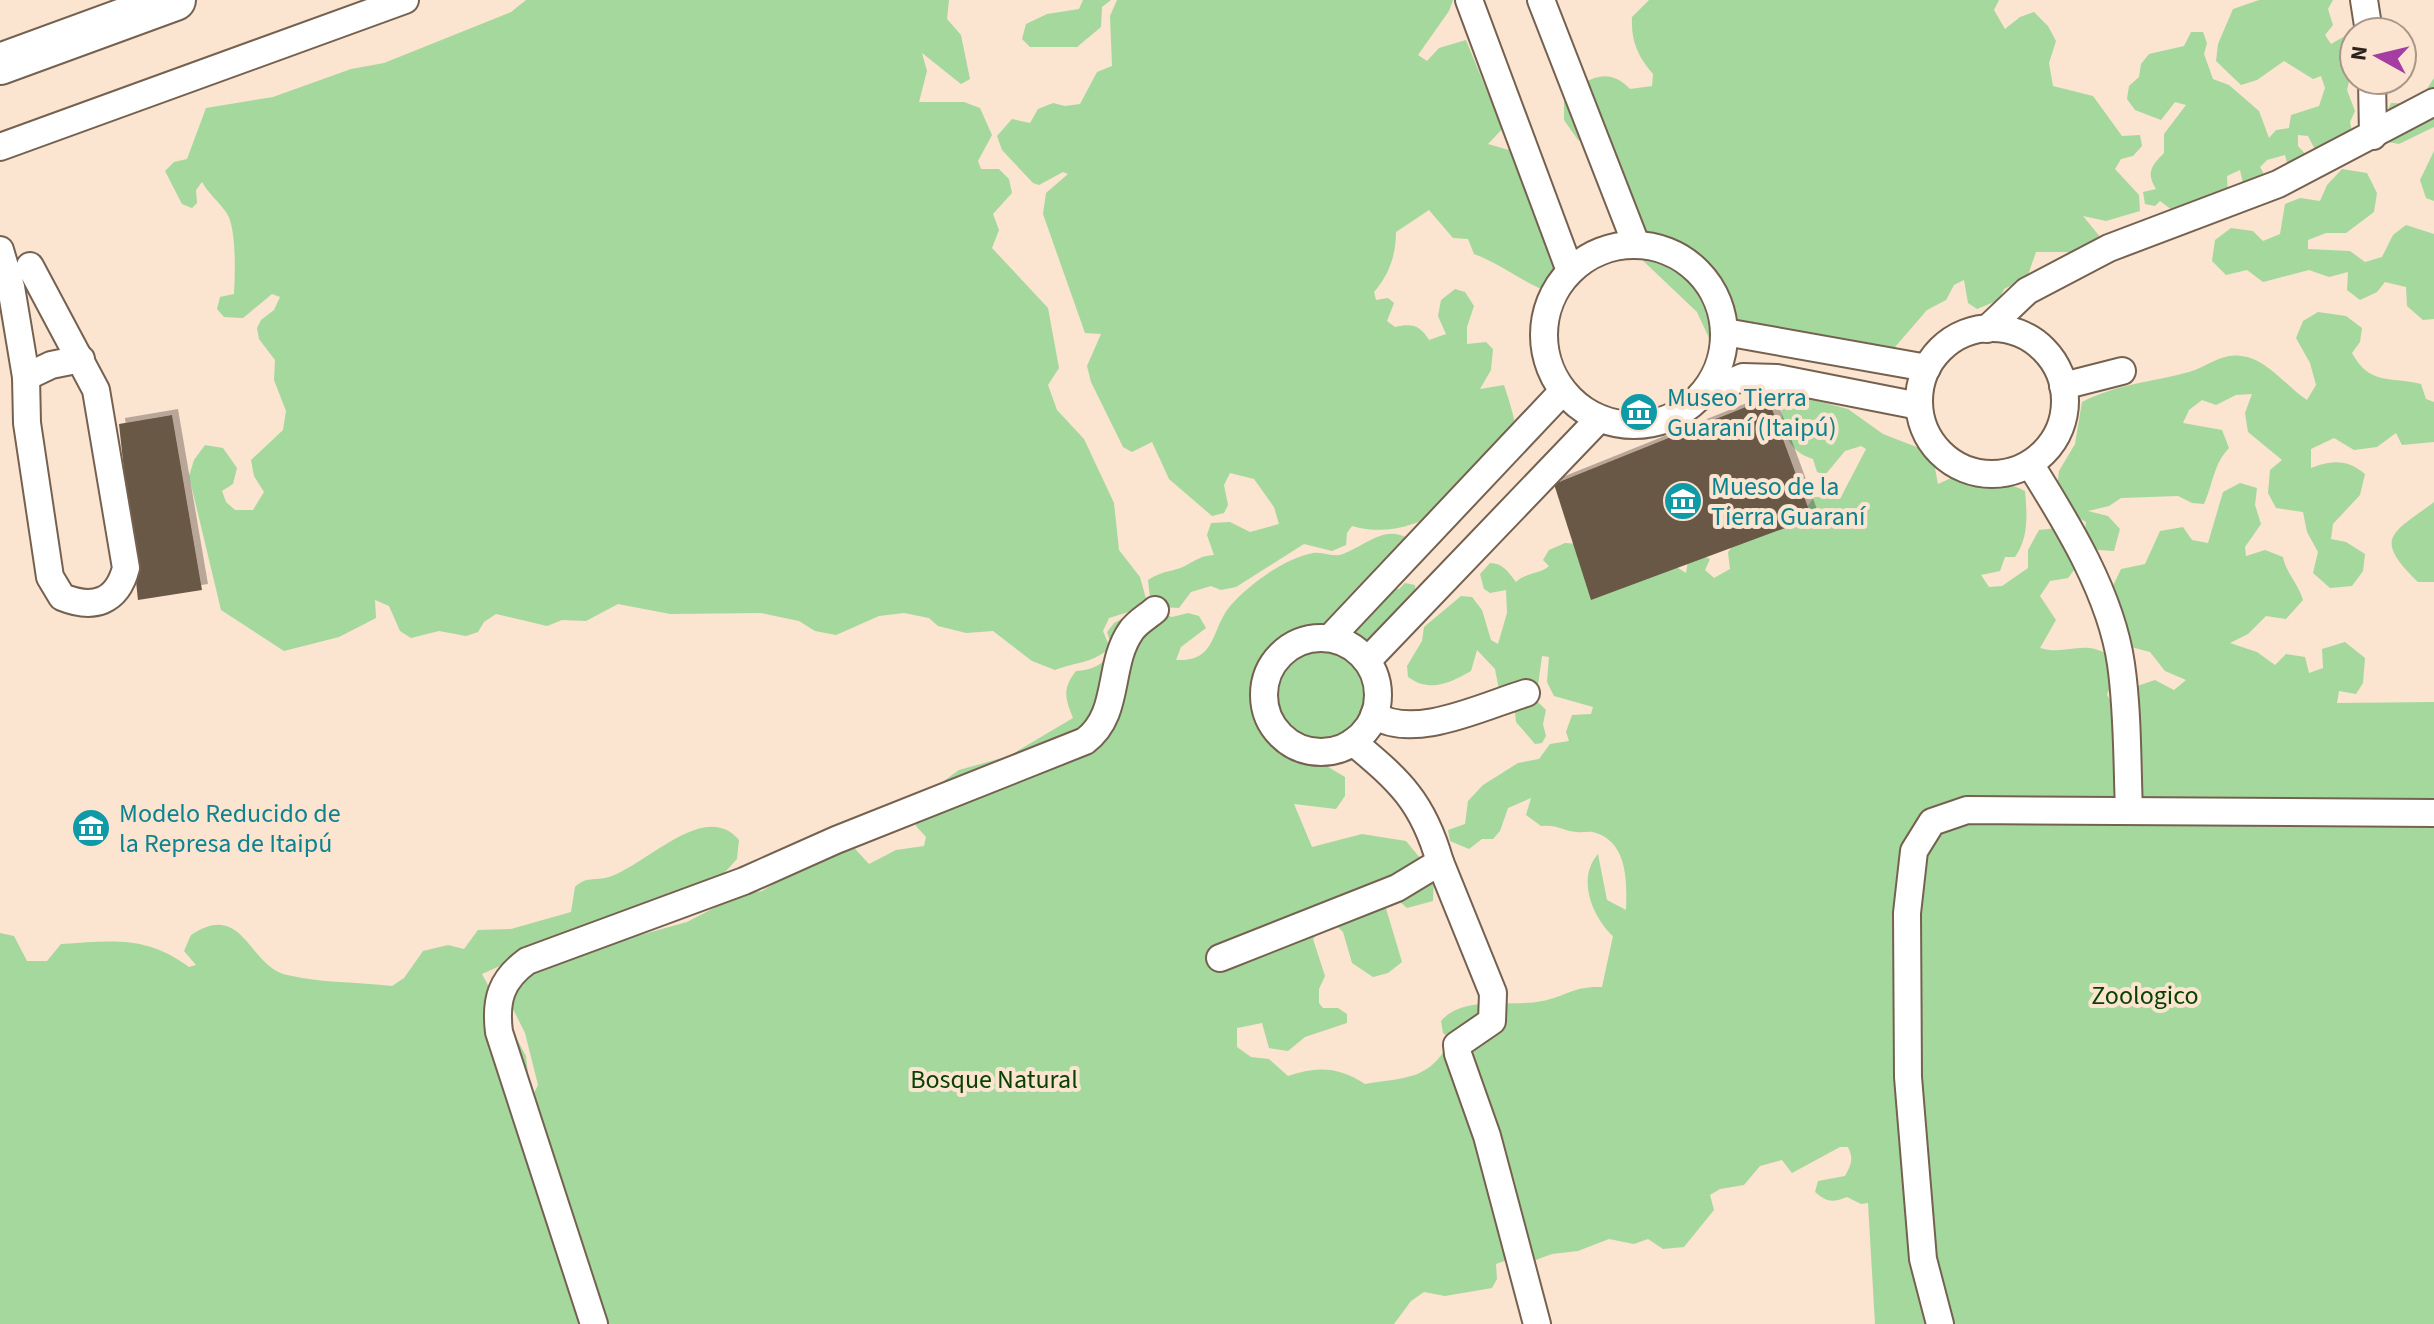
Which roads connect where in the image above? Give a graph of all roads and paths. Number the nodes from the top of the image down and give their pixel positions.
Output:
1 (175, 0) edge
2 (405, 0) edge
3 (1469, 0) edge
4 (1541, 0) edge
5 (0, 64) edge
6 (2372, 96) edge
7 (2434, 102) edge
8 (2373, 136) junction
9 (0, 147) edge
10 (1636, 244) junction
11 (0, 250) edge
12 (30, 266) dead end
13 (1570, 271) junction
14 (1987, 329) junction
15 (1725, 332) junction
16 (81, 359) junction
17 (1927, 368) junction
18 (2122, 371) dead end
19 (26, 377) junction
20 (2063, 386) junction
21 (1563, 391) junction
22 (1703, 394) junction
23 (1919, 406) junction
24 (1599, 419) junction
25 (2030, 464) junction
26 (1155, 610) dead end
27 (1330, 638) junction
28 (1367, 661) junction
29 (1526, 693) dead end
30 (1374, 715) junction
31 (1353, 742) junction
32 (2129, 811) junction
33 (2434, 813) edge
34 (1440, 862) junction
35 (1220, 958) dead end
36 (594, 1324) edge
37 (1537, 1324) edge
38 (1940, 1324) edge

1 - 5 highway
2 - 9 lane
3 - 13 lane
4 - 10 lane
6 - 8 lane
7 - 8 lane
8 - 14 lane
10 - 13 lane
10 - 15 lane
11 - 19 lane
12 - 16 lane
13 - 21 lane
14 - 17 lane
14 - 20 lane
15 - 17 lane
15 - 22 lane
16 - 19 lane
16 - 19 lane
17 - 23 lane
18 - 20 lane
20 - 25 lane
21 - 24 lane
21 - 27 lane
22 - 23 lane
22 - 24 lane
23 - 25 lane
24 - 28 lane
25 - 32 lane
26 - 36 lane
27 - 28 lane
27 - 31 lane
28 - 30 lane
29 - 30 lane
30 - 31 lane
31 - 34 lane
32 - 33 lane
32 - 38 lane
34 - 35 lane
34 - 37 lane

